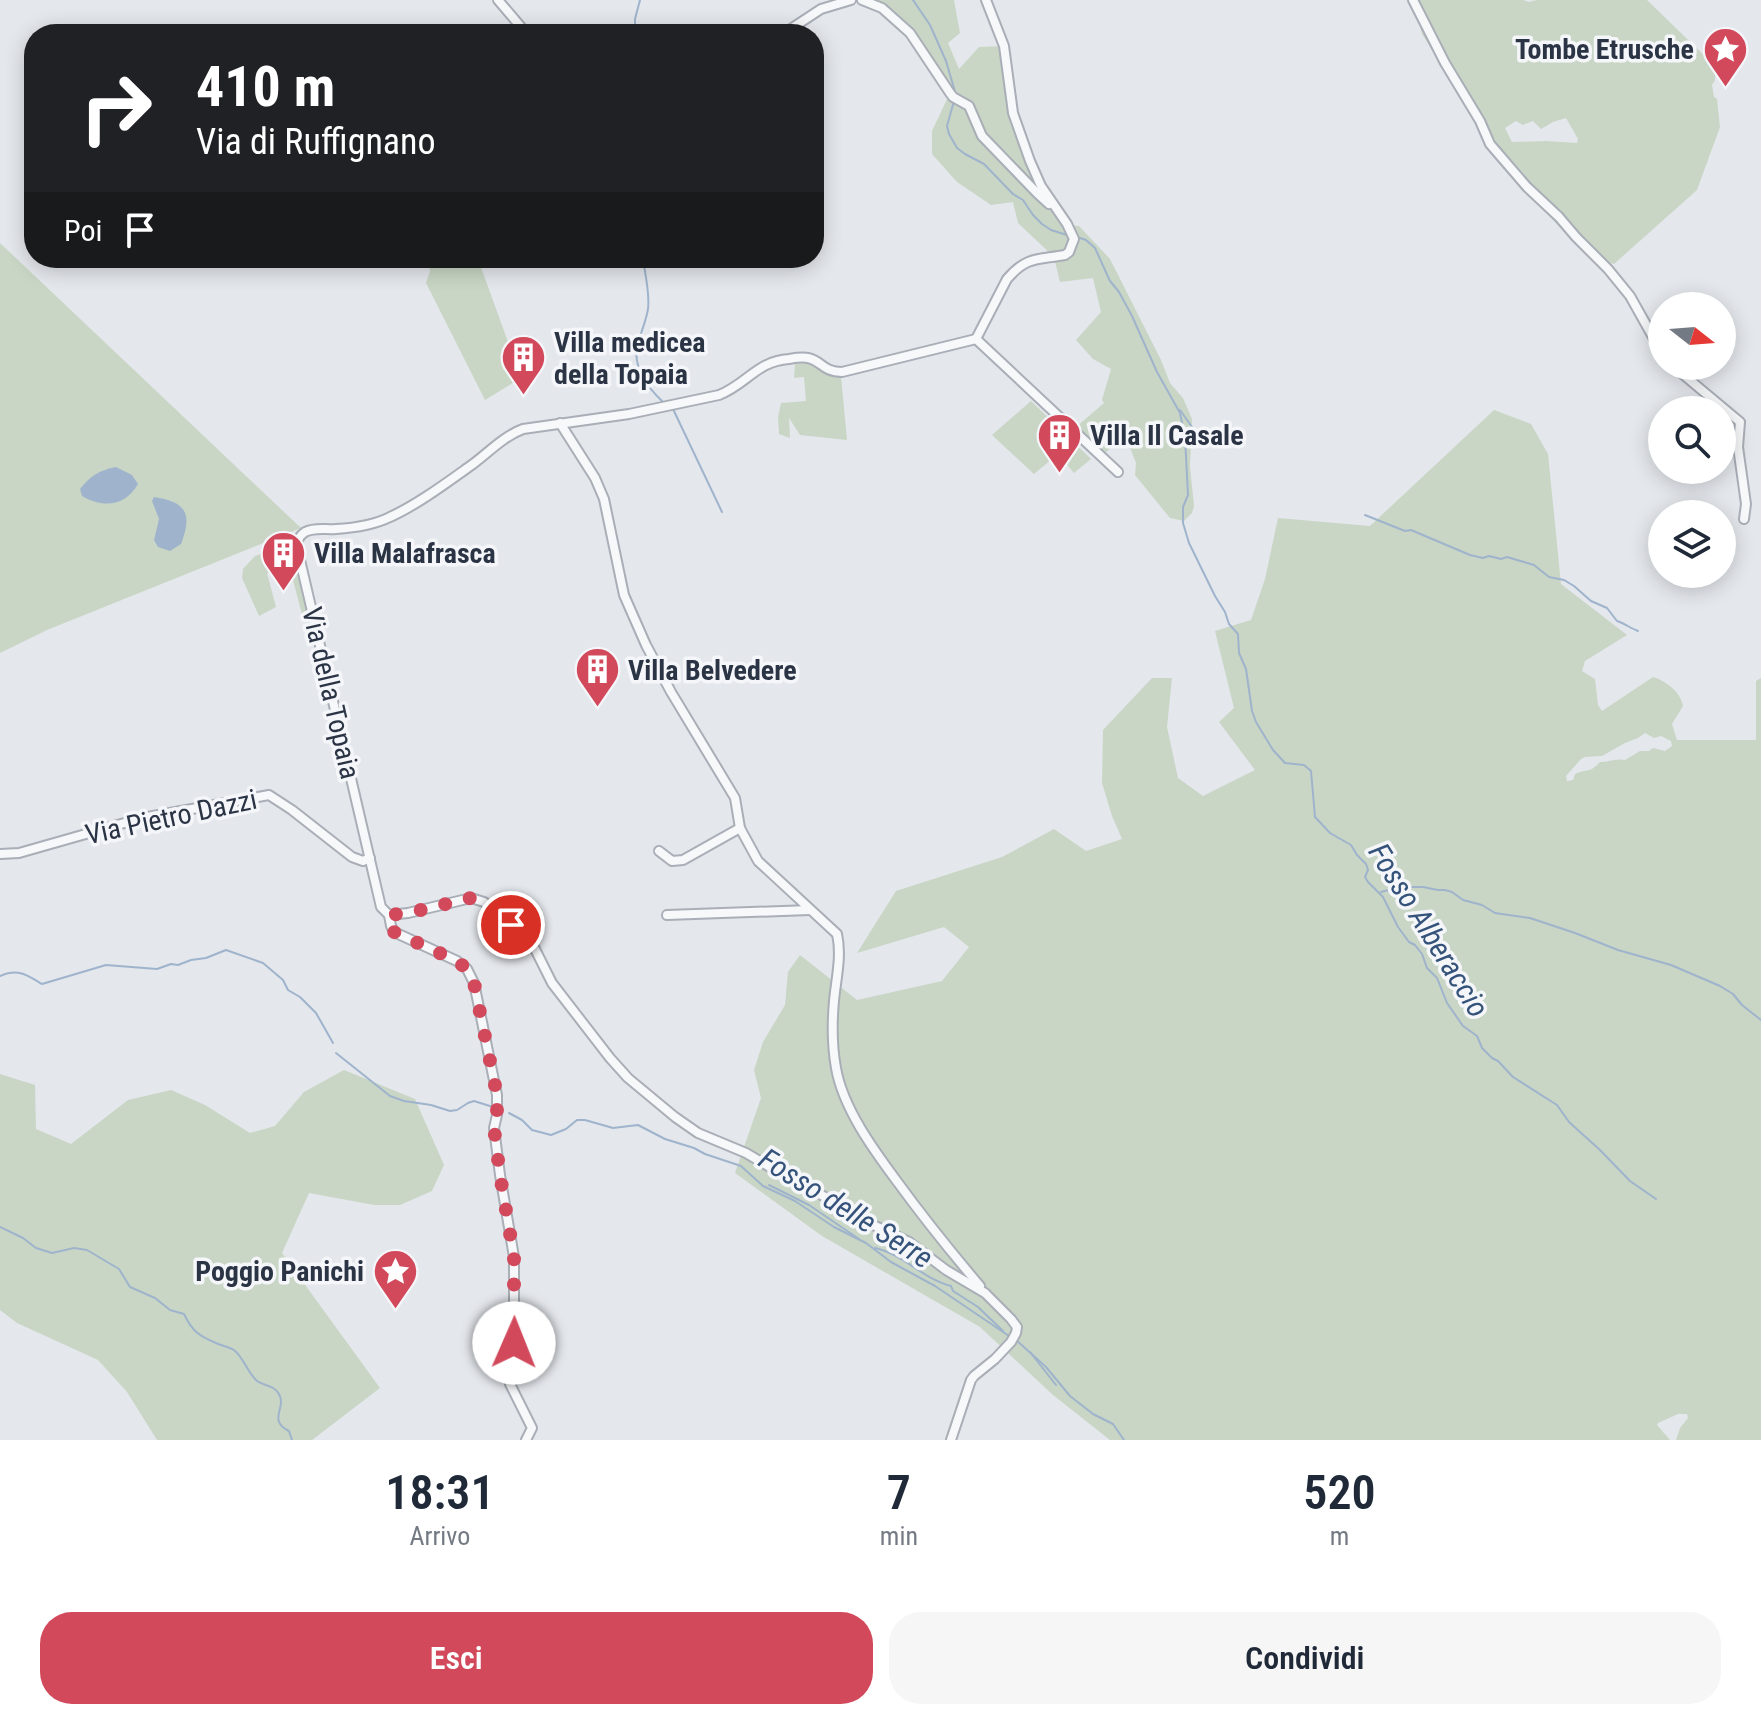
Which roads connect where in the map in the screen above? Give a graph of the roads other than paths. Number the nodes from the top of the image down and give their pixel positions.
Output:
1 (498, 0) edge
2 (851, 0) edge
3 (862, 0) edge
4 (986, 0) edge
5 (1413, 0) edge
6 (518, 24) edge
7 (798, 24) edge
8 (1058, 211) junction
9 (1648, 328) edge
10 (976, 339) junction
11 (1690, 380) edge
12 (560, 423) junction
13 (1118, 472) dead end
14 (1744, 519) dead end
15 (740, 828) junction
16 (659, 851) dead end
17 (0, 854) edge
18 (370, 858) junction
19 (810, 910) junction
20 (389, 915) junction
21 (667, 915) dead end
22 (985, 1293) junction
23 (526, 1440) edge
24 (951, 1440) edge

1 - 6 street
2 - 7 street
3 - 8 street
4 - 8 street
5 - 9 street
8 - 10 street
10 - 12 street, Via della Topaia
10 - 13 street
11 - 14 street
12 - 15 street
12 - 18 street, Via della Topaia
15 - 16 street
15 - 19 street
17 - 18 street, Via Pietro Dazzi
18 - 20 street
19 - 21 street
19 - 22 street
20 - 22 street
20 - 23 street
22 - 24 street

